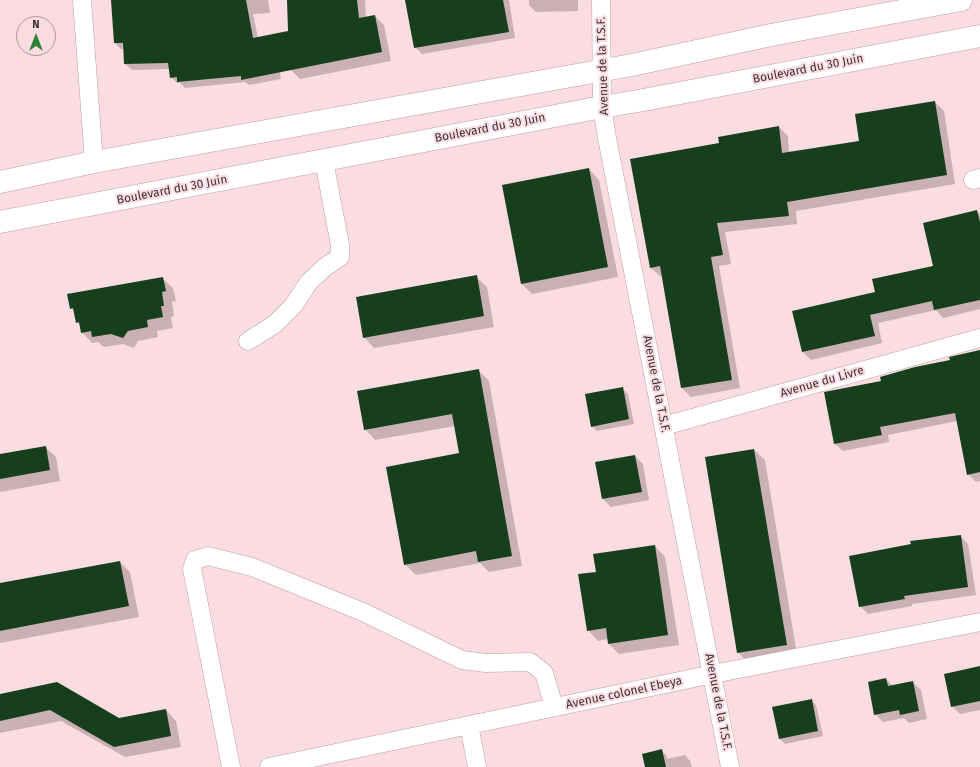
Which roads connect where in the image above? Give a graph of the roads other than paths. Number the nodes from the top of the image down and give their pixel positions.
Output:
1 (82, 0) edge
2 (601, 0) edge
3 (953, 1) edge
4 (980, 36) edge
5 (602, 70) junction
6 (602, 106) junction
7 (324, 161) junction
8 (94, 162) junction
9 (0, 182) edge
10 (0, 222) edge
11 (980, 338) edge
12 (248, 341) dead end
13 (664, 426) junction
14 (980, 622) edge
15 (713, 674) junction
16 (554, 707) junction
17 (469, 725) junction
18 (231, 767) edge
19 (269, 767) edge
20 (477, 767) edge
21 (730, 767) edge

1 - 8 street
2 - 5 street, Avenue de la T.S.F.
3 - 5 main road
4 - 6 main road, Boulevard du 30 Juin
5 - 6 street, Avenue de la T.S.F.
5 - 8 main road
6 - 7 main road, Boulevard du 30 Juin
6 - 13 street, Avenue de la T.S.F.
7 - 10 main road, Boulevard du 30 Juin
7 - 12 street
8 - 9 main road
11 - 13 street, Avenue du Livre
13 - 15 street, Avenue de la T.S.F.
14 - 15 street, Avenue colonel Ebeya
15 - 16 street, Avenue colonel Ebeya
15 - 21 street, Avenue de la T.S.F.
16 - 17 street, Avenue colonel Ebeya
16 - 18 street
17 - 19 street, Avenue colonel Ebeya
17 - 20 street

